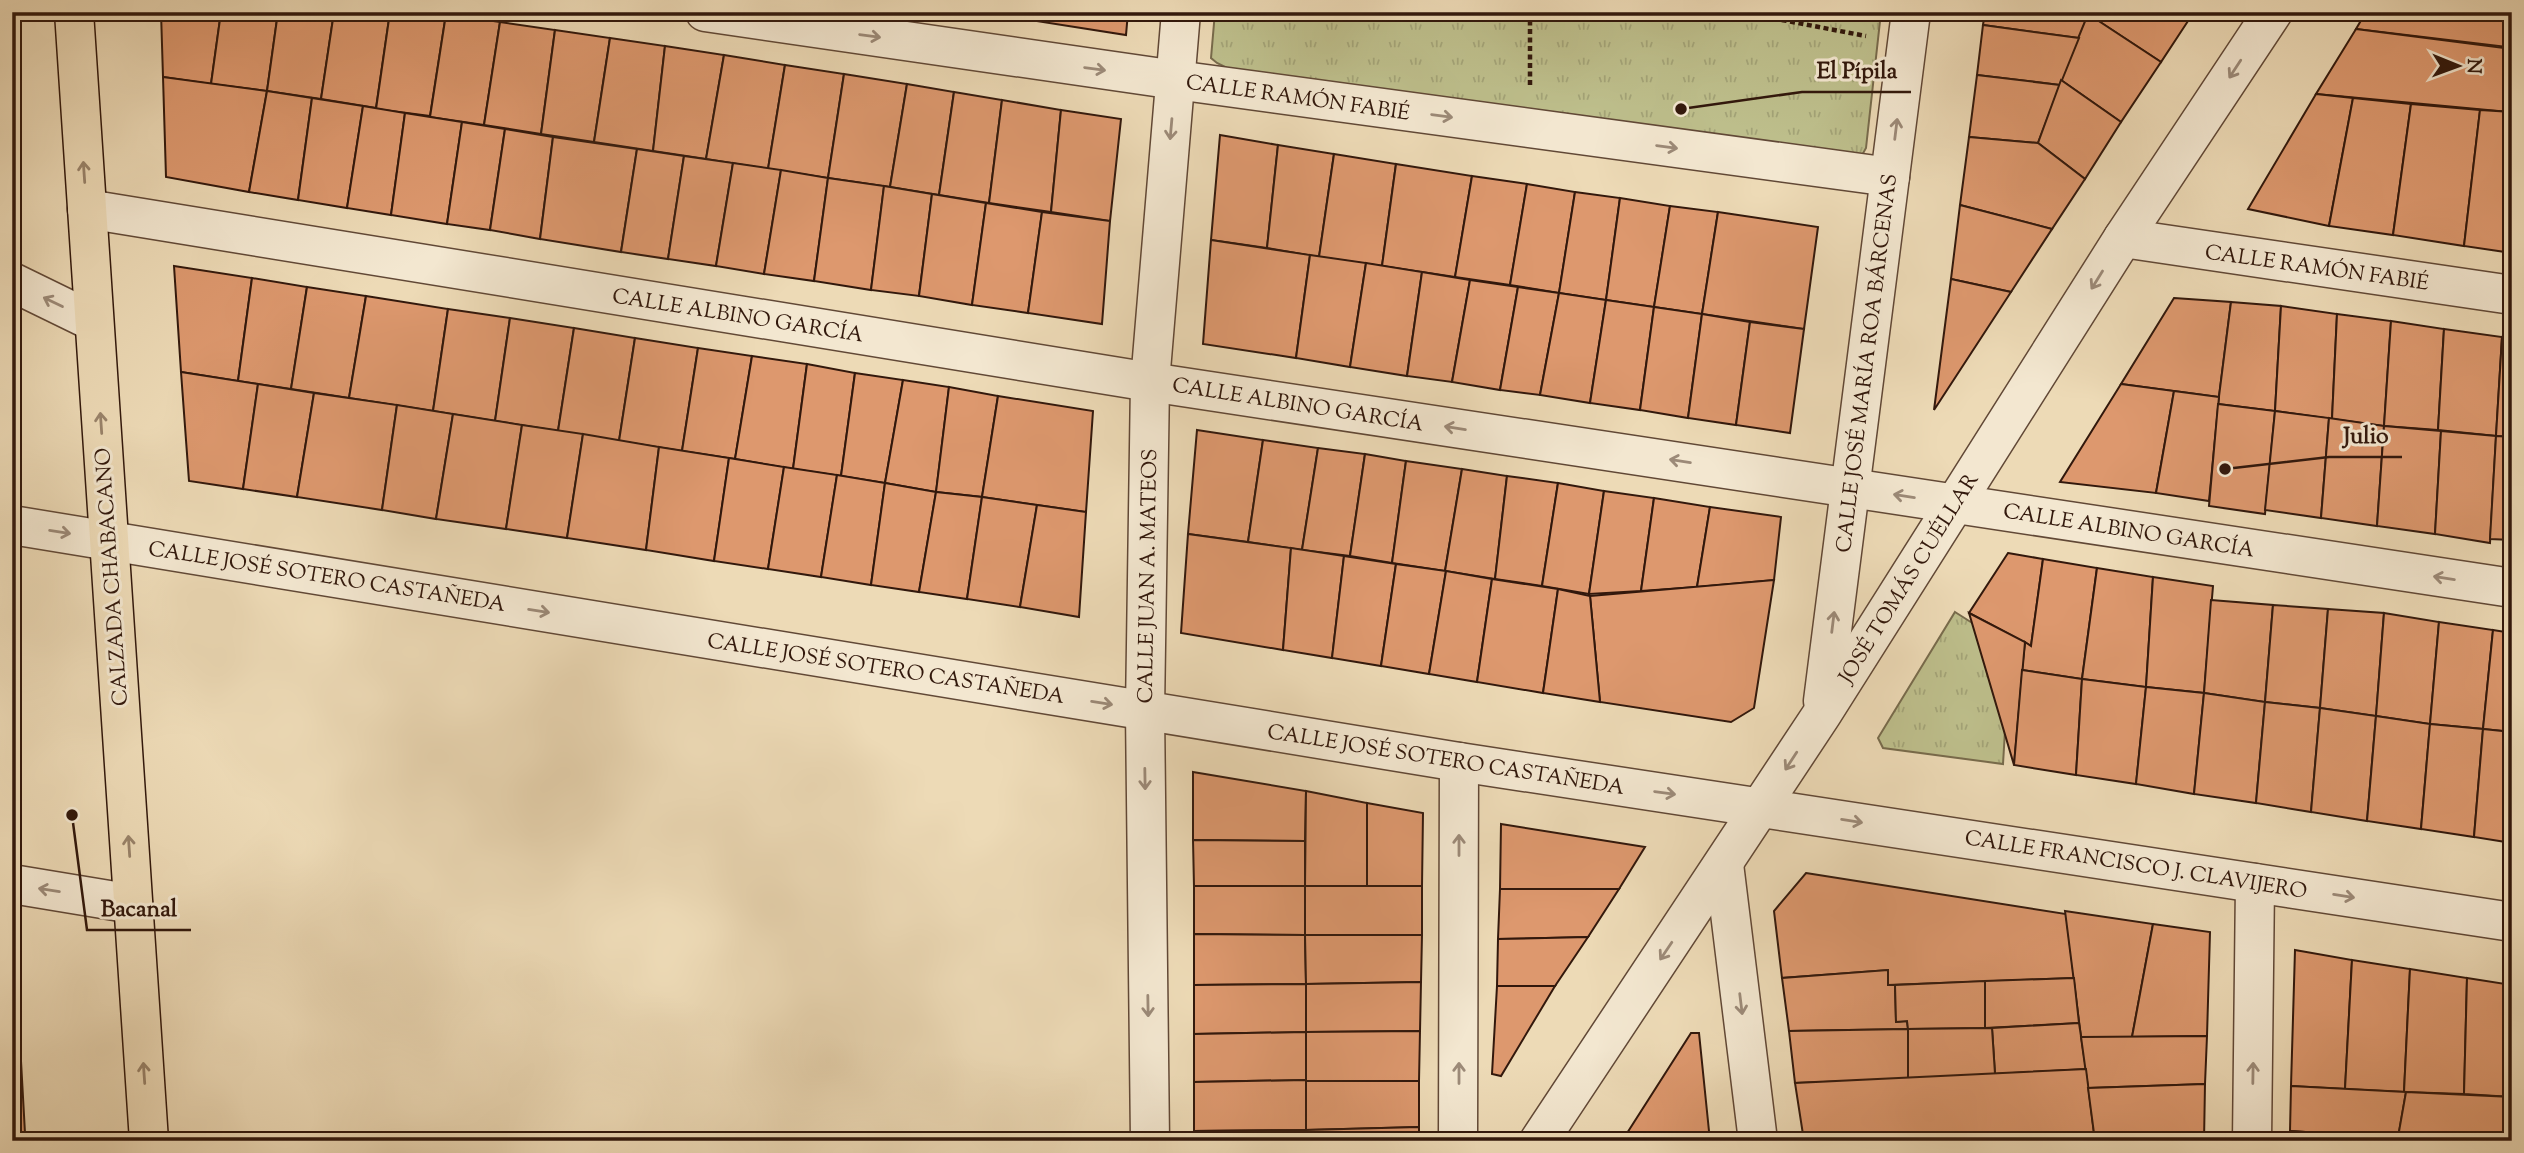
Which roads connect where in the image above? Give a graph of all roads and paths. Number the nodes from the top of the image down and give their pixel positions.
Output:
1 (74, 12) edge
2 (705, 12) edge
3 (1181, 12) edge
4 (1530, 12) edge
5 (1740, 12) edge
6 (2273, 12) edge
7 (1909, 28) edge
8 (1176, 80) junction
9 (1530, 128) junction
10 (1890, 177) junction
11 (87, 209) junction
12 (2123, 239) junction
13 (12, 282) edge
14 (2512, 295) edge
15 (94, 322) junction
16 (1150, 382) junction
17 (1850, 487) junction
18 (1955, 503) junction
19 (12, 525) edge
20 (109, 540) junction
21 (2512, 588) edge
22 (1144, 710) junction
23 (1822, 714) junction
24 (1459, 762) junction
25 (1761, 807) junction
26 (1724, 864) junction
27 (2255, 883) junction
28 (12, 884) edge
29 (133, 904) junction
30 (2512, 922) edge
31 (149, 1141) edge
32 (1150, 1141) edge
33 (1458, 1141) edge
34 (1539, 1141) edge
35 (1758, 1141) edge
36 (2252, 1141) edge

11 -> 1 main road, CALZADA CHABACANO
2 -> 8 street, CALLE RAMÓN FABIÉ
3 - 8 street, CALLE JUAN A. MATEOS
4 - 9 path
5 - 7 path
6 -> 12 street, JOSÉ TOMÁS CUÉLLAR
10 -> 7 street, CALLE JOSÉ MARÍA ROA BÁRCENAS
8 -> 9 street, CALLE RAMÓN FABIÉ
8 -> 16 street, CALLE JUAN A. MATEOS
9 -> 10 street, CALLE RAMÓN FABIÉ
10 - 17 street, CALLE JOSÉ MARÍA ROA BÁRCENAS
11 - 15 main road, CALZADA CHABACANO
11 - 16 street, CALLE ALBINO GARCÍA
12 - 14 street, CALLE RAMÓN FABIÉ
12 -> 18 street, JOSÉ TOMÁS CUÉLLAR
15 -> 13 street
20 -> 15 main road, CALZADA CHABACANO
17 -> 16 street, CALLE ALBINO GARCÍA
16 - 22 street, CALLE JUAN A. MATEOS
18 -> 17 street, CALLE ALBINO GARCÍA
23 -> 17 street, CALLE JOSÉ MARÍA ROA BÁRCENAS
21 -> 18 street, CALLE ALBINO GARCÍA
18 - 23 street, JOSÉ TOMÁS CUÉLLAR
19 -> 20 street, CALLE JOSÉ SOTERO CASTAÑEDA
20 -> 22 street, CALLE JOSÉ SOTERO CASTAÑEDA
29 -> 20 main road, CALZADA CHABACANO
22 - 24 street, CALLE JOSÉ SOTERO CASTAÑEDA
22 -> 32 street, CALLE JUAN A. MATEOS
23 -> 25 street, JOSÉ TOMÁS CUÉLLAR
24 -> 25 street, CALLE JOSÉ SOTERO CASTAÑEDA
33 -> 24 street
25 - 26 street, JOSÉ TOMÁS CUÉLLAR
25 -> 27 street, CALLE FRANCISCO J. CLAVIJERO
26 -> 34 street, JOSÉ TOMÁS CUÉLLAR
26 -> 35 street
27 -> 30 street, CALLE FRANCISCO J. CLAVIJERO
36 -> 27 street
29 -> 28 street
31 -> 29 main road, CALZADA CHABACANO

